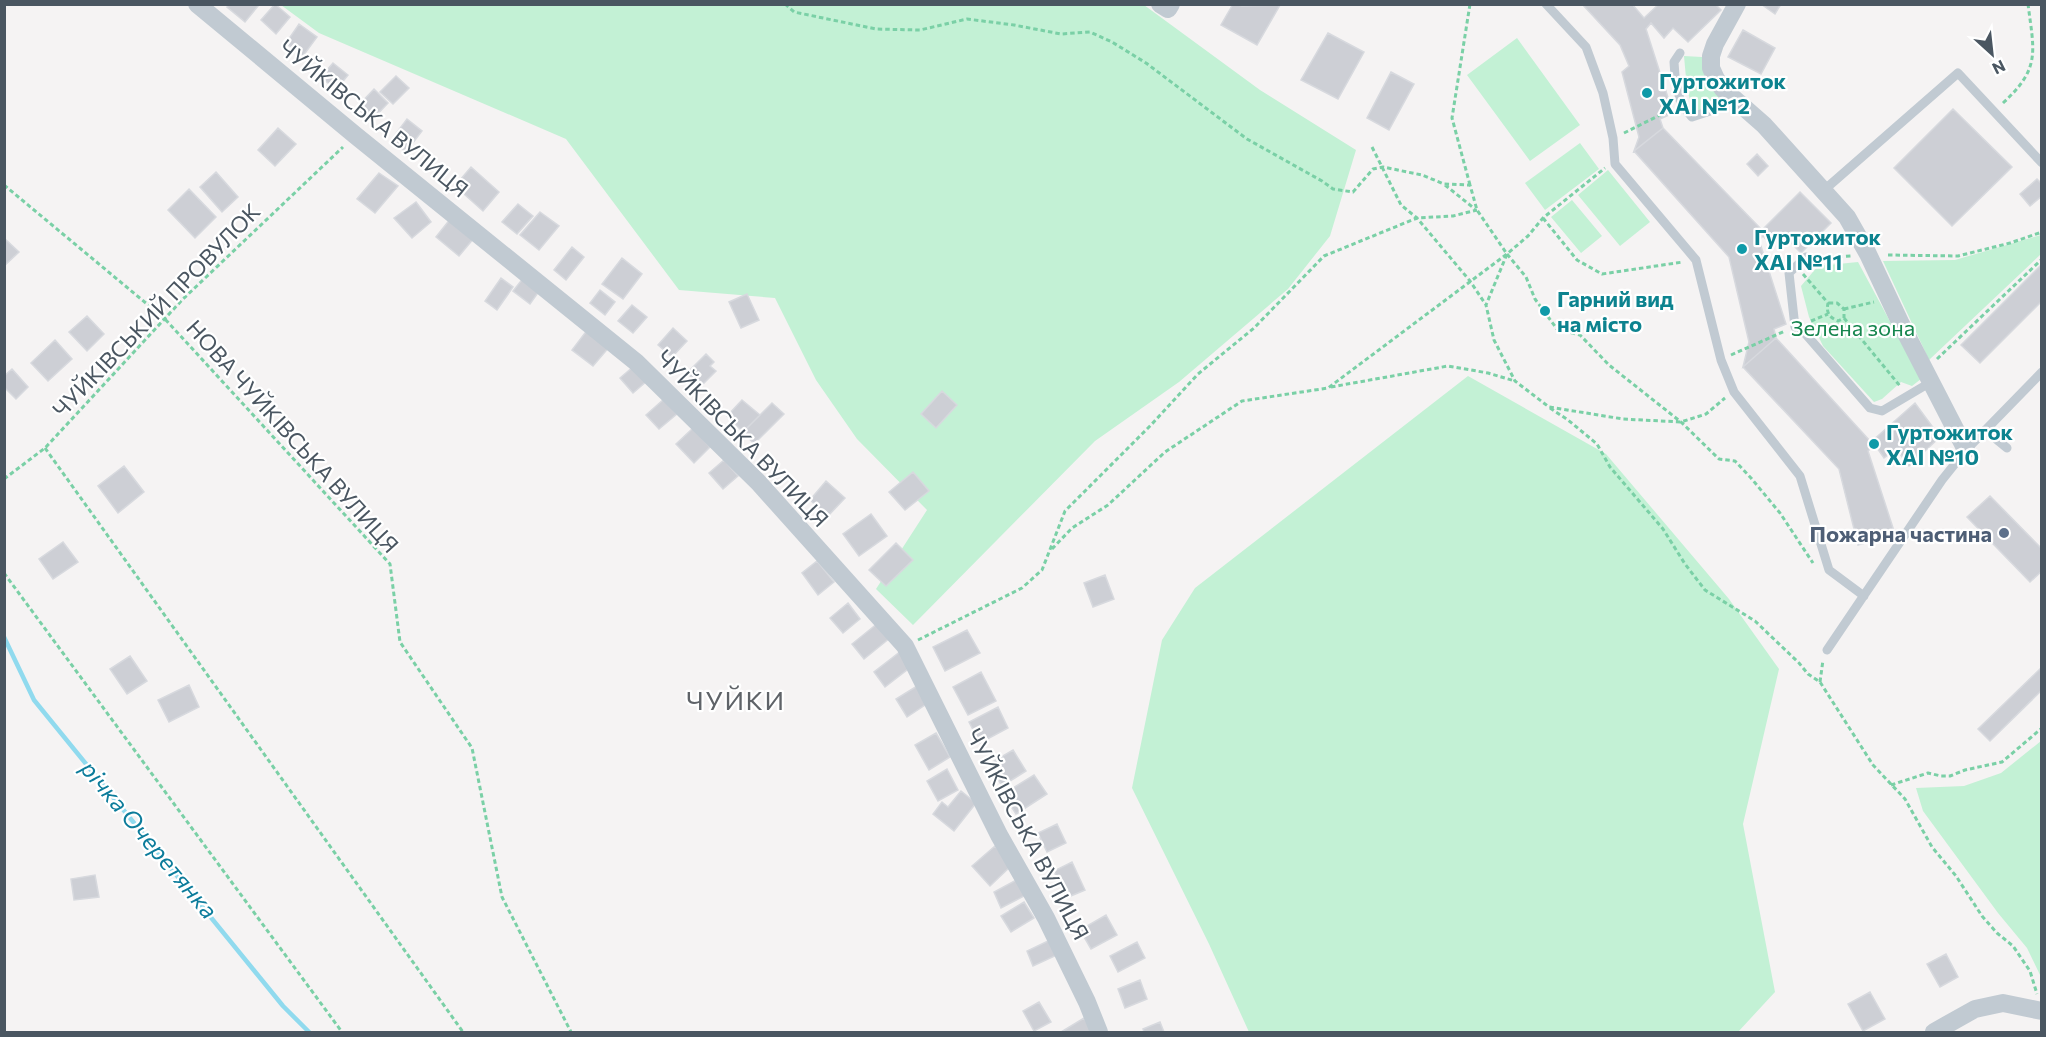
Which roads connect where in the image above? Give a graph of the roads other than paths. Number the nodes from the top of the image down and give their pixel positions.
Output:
1 (197, 4) edge
2 (1546, 4) edge
3 (1737, 4) edge
4 (1680, 53) dead end
5 (1732, 97) junction
6 (2042, 163) edge
7 (1823, 191) junction
8 (1806, 257) road end
9 (2042, 372) edge
10 (1928, 377) junction
11 (1985, 429) junction
12 (2007, 448) dead end
13 (1966, 450) junction
14 (1864, 596) junction
15 (1827, 650) road end
16 (2042, 1011) edge
17 (1100, 1032) edge
18 (1934, 1032) edge

1 - 17 street, ЧУЙКІВСЬКА ВУЛИЦЯ
2 - 14 lane
3 - 5 street
4 - 5 lane
5 - 7 street
6 - 7 lane
7 - 10 street
8 - 10 lane
9 - 11 lane
10 - 13 street
11 - 12 lane
11 - 13 lane
13 - 14 lane
14 - 15 lane
16 - 18 street

